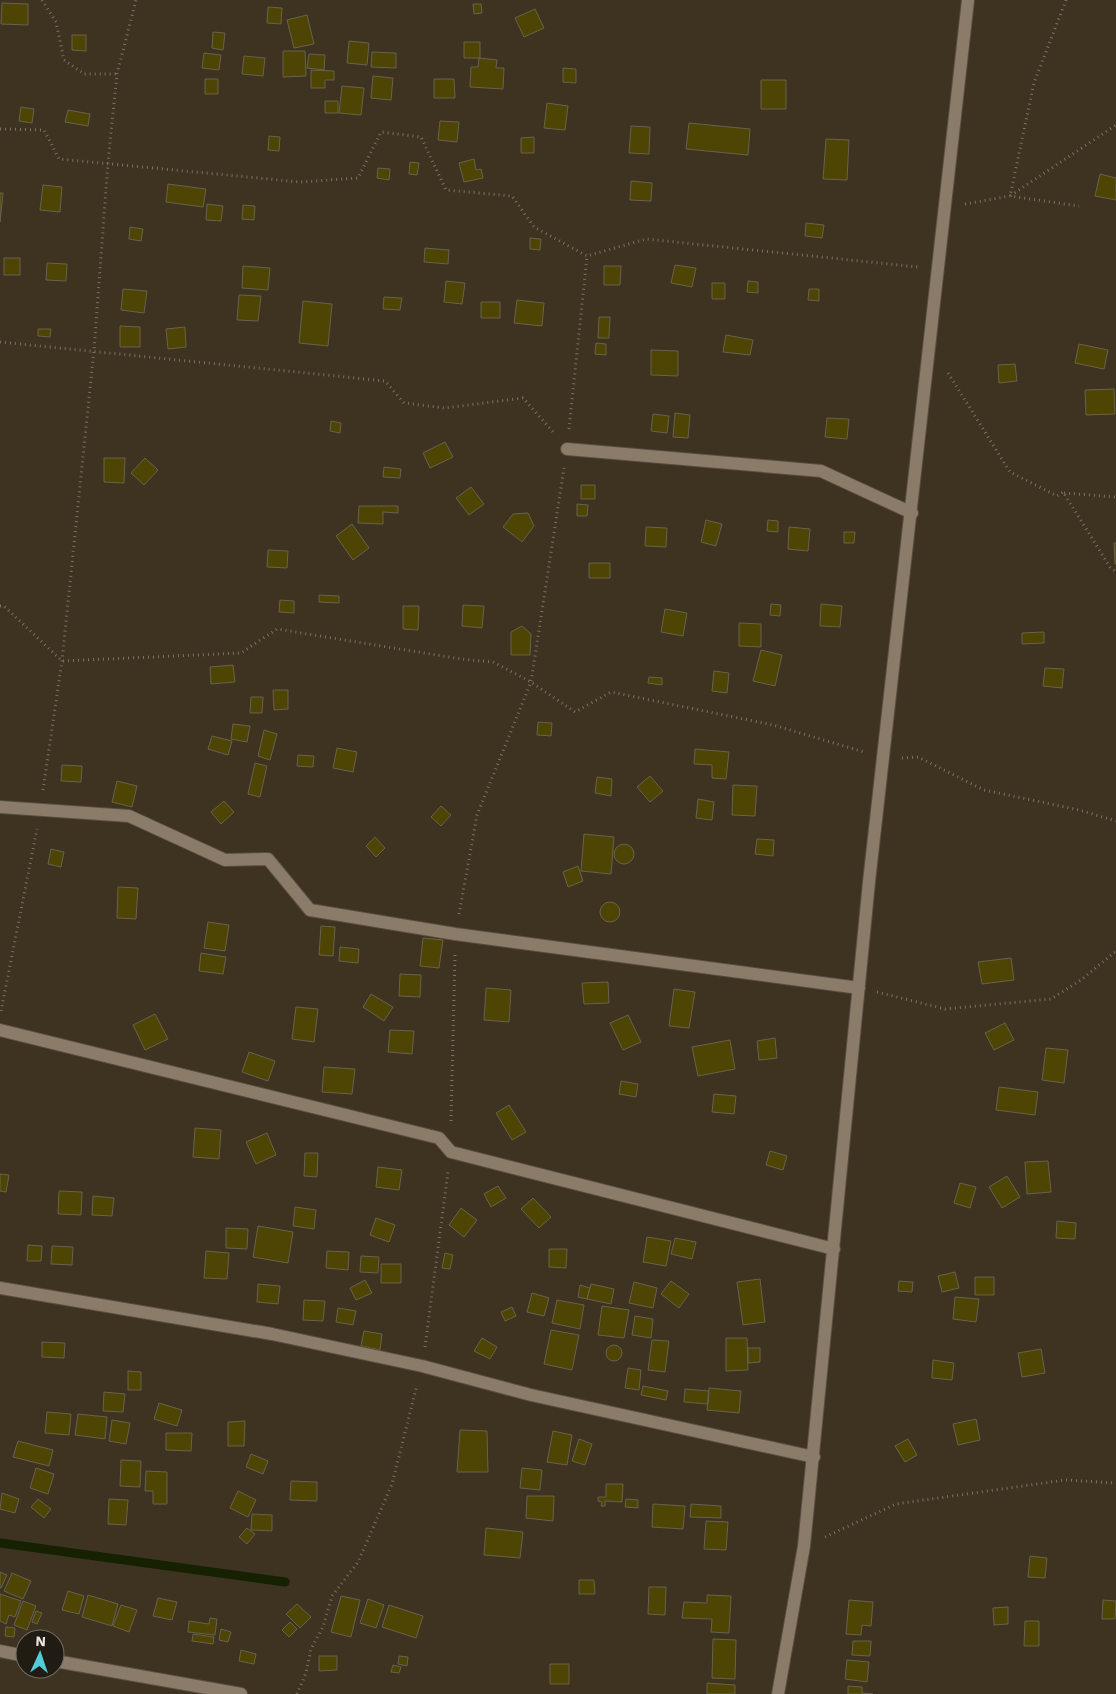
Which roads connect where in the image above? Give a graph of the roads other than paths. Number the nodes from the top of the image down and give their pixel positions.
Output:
1 (968, 0) edge
2 (567, 449) road end
3 (912, 513) junction
4 (0, 807) edge
5 (859, 988) junction
6 (0, 1030) edge
7 (834, 1249) junction
8 (0, 1288) edge
9 (814, 1457) junction
10 (0, 1651) edge
11 (15, 1654) edge
12 (65, 1663) edge
13 (241, 1694) edge
14 (778, 1694) edge

1 - 3 street
2 - 3 street
3 - 5 street
4 - 5 street
5 - 7 street
6 - 7 street
7 - 9 street
8 - 9 street
9 - 14 street
10 - 11 street
12 - 13 street

